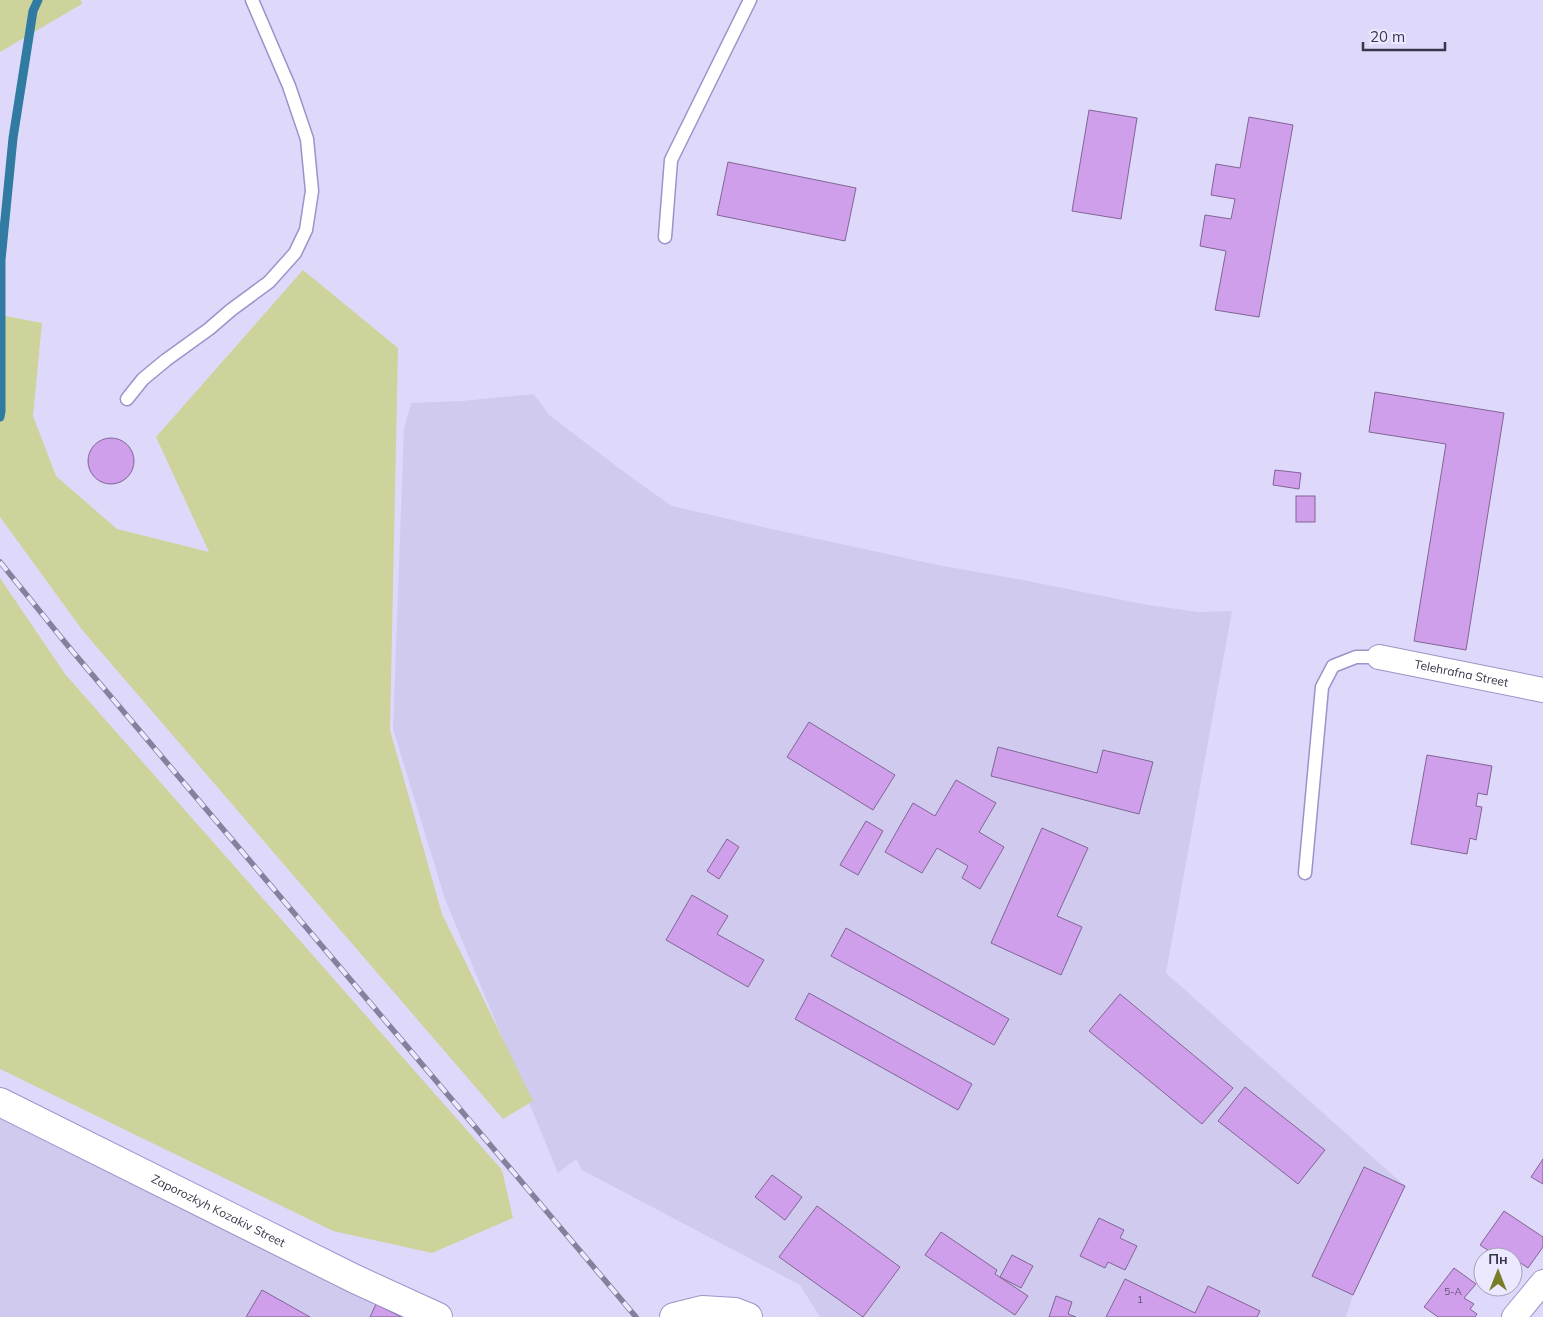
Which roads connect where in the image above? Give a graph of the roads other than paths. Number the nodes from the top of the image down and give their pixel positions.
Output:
1 (252, 0) edge
2 (750, 0) edge
3 (665, 237) dead end
4 (127, 399) dead end
5 (1379, 656) joint
6 (1543, 690) edge
7 (1305, 873) dead end
8 (0, 1102) edge
9 (1543, 1282) edge
10 (438, 1317) edge
11 (674, 1317) edge
12 (748, 1317) edge
13 (1514, 1317) edge

1 - 4 lane
2 - 3 lane
5 - 6 street, Telehrafna Street
5 - 7 lane
8 - 10 street, Zaporozkyh Kozakiv Street
9 - 13 street
11 - 12 street

